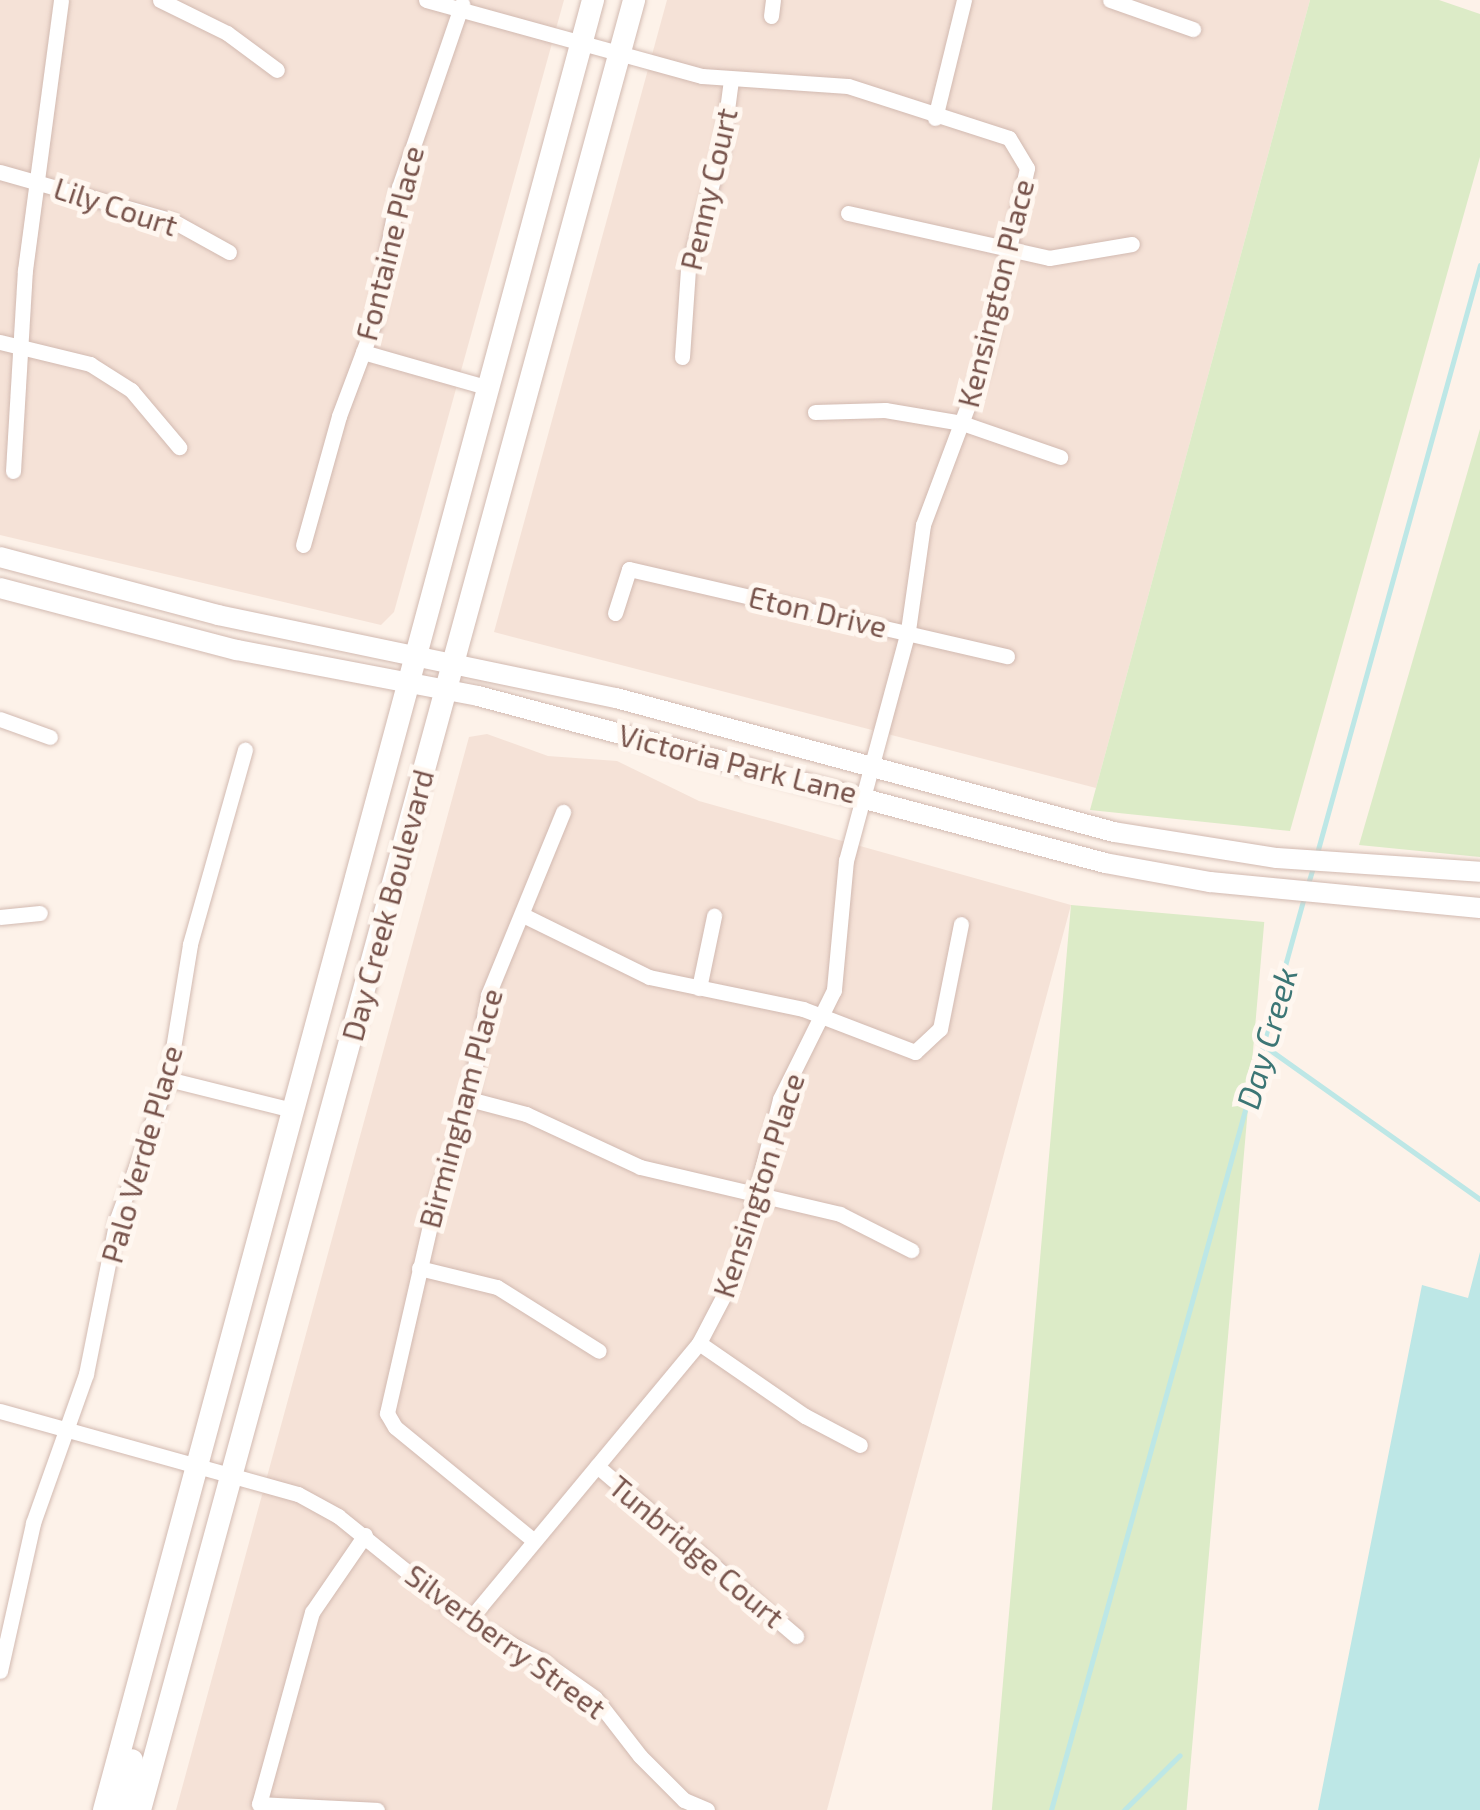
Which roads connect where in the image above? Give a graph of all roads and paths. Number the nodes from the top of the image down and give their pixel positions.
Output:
1 (62, 0) edge
2 (160, 0) edge
3 (426, 0) edge
4 (593, 0) edge
5 (634, 0) edge
6 (964, 0) edge
7 (1110, 0) edge
8 (462, 5) edge
9 (1194, 29) dead end
10 (580, 44) junction
11 (618, 54) junction
12 (277, 70) dead end
13 (731, 80) junction
14 (936, 118) junction
15 (0, 172) edge
16 (42, 182) junction
17 (848, 212) dead end
18 (1132, 244) dead end
19 (229, 252) dead end
20 (1004, 252) junction
21 (0, 342) edge
22 (20, 351) junction
23 (363, 352) junction
24 (682, 357) dead end
25 (486, 387) junction
26 (816, 412) dead end
27 (962, 424) junction
28 (179, 447) dead end
29 (1060, 457) dead end
30 (13, 471) dead end
31 (303, 545) dead end
32 (0, 557) edge
33 (0, 588) edge
34 (615, 612) dead end
35 (908, 631) junction
36 (1007, 656) dead end
37 (418, 657) junction
38 (453, 664) junction
39 (410, 682) junction
40 (446, 689) junction
41 (0, 718) edge
42 (50, 737) dead end
43 (245, 750) dead end
44 (871, 768) junction
45 (864, 794) junction
46 (562, 812) dead end
47 (1480, 872) edge
48 (1480, 908) edge
49 (40, 913) dead end
50 (523, 915) junction
51 (714, 916) dead end
52 (0, 917) edge
53 (961, 924) dead end
54 (699, 988) junction
55 (821, 1016) junction
56 (168, 1079) junction
57 (469, 1099) junction
58 (292, 1110) junction
59 (758, 1196) junction
60 (911, 1250) dead end
61 (419, 1268) junction
62 (699, 1342) junction
63 (600, 1352) dead end
64 (0, 1411) edge
65 (68, 1432) junction
66 (860, 1445) dead end
67 (193, 1466) junction
68 (598, 1466) junction
69 (229, 1475) junction
70 (365, 1535) junction
71 (533, 1540) junction
72 (468, 1622) junction
73 (796, 1636) dead end
74 (0, 1671) edge
75 (128, 1715) junction
76 (104, 1810) edge
77 (121, 1810) edge
78 (140, 1810) edge
79 (377, 1810) edge
80 (707, 1810) edge

1 - 16 street
2 - 12 street
3 - 8 street
4 - 10 main road, Day Creek Boulevard
5 - 11 main road, Day Creek Boulevard
6 - 14 street
7 - 9 street
8 - 10 street
8 - 23 street, Fontaine Place
10 - 11 street
10 - 25 main road, Day Creek Boulevard
11 - 13 street
11 - 38 main road, Day Creek Boulevard
13 - 14 street
13 - 24 street, Penny Court
14 - 20 street, Kensington Place
15 - 16 street, Lily Court
16 - 19 street, Lily Court
16 - 22 street
17 - 20 street
18 - 20 street
20 - 27 street, Kensington Place
21 - 22 street
22 - 28 street
22 - 30 street
23 - 25 street
23 - 31 street, Fontaine Place
25 - 37 main road, Day Creek Boulevard
26 - 27 street
27 - 29 street
27 - 35 street, Kensington Place
32 - 37 street, Victoria Park Lane
33 - 39 street, Victoria Park Lane
34 - 35 street, Eton Drive
35 - 36 street, Eton Drive
35 - 44 street, Kensington Place
37 - 38 street, Victoria Park Lane
37 - 39 main road, Day Creek Boulevard
38 - 40 main road, Day Creek Boulevard
38 - 44 street, Victoria Park Lane
39 - 40 street, Victoria Park Lane
39 - 58 main road, Day Creek Boulevard
40 - 45 street, Victoria Park Lane
40 - 69 main road, Day Creek Boulevard
41 - 42 street
43 - 56 street, Palo Verde Place
44 - 45 street, Kensington Place
44 - 47 street, Victoria Park Lane
45 - 48 street, Victoria Park Lane
45 - 55 street, Kensington Place
46 - 50 street, Birmingham Place
49 - 52 street
50 - 54 street
50 - 57 street, Birmingham Place
51 - 54 street
53 - 55 street
54 - 55 street
55 - 59 street, Kensington Place
56 - 58 street
56 - 65 street, Palo Verde Place
57 - 59 street
57 - 61 street, Birmingham Place
58 - 67 main road, Day Creek Boulevard
59 - 60 street
59 - 62 street, Kensington Place
61 - 63 street
61 - 71 street, Birmingham Place
62 - 66 street
62 - 68 street, Kensington Place
64 - 65 street, Silverberry Street
65 - 67 street, Silverberry Street
65 - 74 street, Palo Verde Place
67 - 69 street, Silverberry Street
67 - 75 main road, Day Creek Boulevard
68 - 71 street, Kensington Place
68 - 73 street, Tunbridge Court
69 - 70 street, Silverberry Street
69 - 78 main road, Day Creek Boulevard
70 - 72 street, Silverberry Street
70 - 79 street
71 - 72 street, Kensington Place
72 - 80 street, Silverberry Street
75 - 76 main road, Day Creek Boulevard
75 - 77 main road

